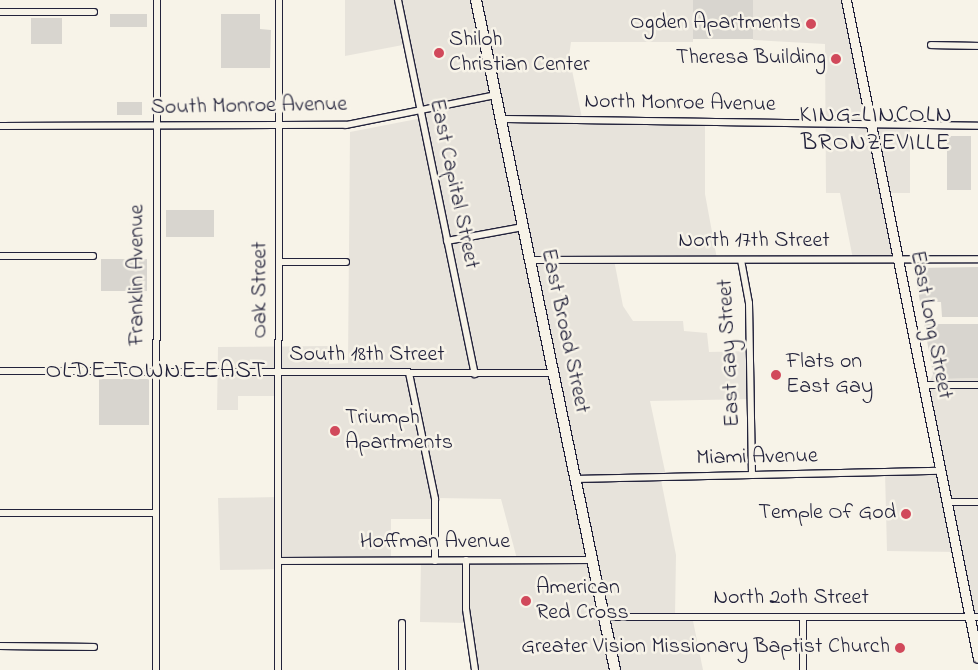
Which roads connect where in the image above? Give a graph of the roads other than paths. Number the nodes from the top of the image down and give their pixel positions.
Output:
1 (157, 0) edge
2 (279, 0) edge
3 (398, 0) edge
4 (476, 0) edge
5 (846, 0) edge
6 (0, 12) edge
7 (94, 12) dead end
8 (931, 45) dead end
9 (978, 46) edge
10 (496, 95) junction
11 (420, 111) junction
12 (500, 119) junction
13 (871, 124) junction
14 (279, 125) junction
15 (0, 126) edge
16 (157, 126) junction
17 (978, 126) edge
18 (523, 227) junction
19 (447, 241) junction
20 (0, 256) edge
21 (93, 256) dead end
22 (898, 259) junction
23 (978, 259) edge
24 (530, 260) junction
25 (741, 260) junction
26 (279, 262) junction
27 (346, 262) dead end
28 (0, 371) edge
29 (156, 372) junction
30 (279, 373) junction
31 (409, 373) junction
32 (475, 374) junction
33 (553, 374) junction
34 (923, 385) junction
35 (978, 385) edge
36 (940, 471) junction
37 (752, 475) junction
38 (575, 479) junction
39 (947, 502) junction
40 (978, 502) edge
41 (0, 512) edge
42 (156, 513) junction
43 (466, 560) junction
44 (592, 560) junction
45 (279, 561) junction
46 (435, 561) junction
47 (803, 616) junction
48 (604, 617) junction
49 (974, 617) edge
50 (402, 623) dead end
51 (0, 646) edge
52 (94, 647) dead end
53 (978, 658) edge
54 (156, 670) edge
55 (278, 670) edge
56 (402, 670) edge
57 (475, 670) edge
58 (615, 670) edge
59 (803, 670) edge

1 - 16 street, Franklin Avenue
2 - 14 street, Oak Street
3 - 11 street, East Capital Street
4 - 10 main road, East Broad Street
5 - 13 street, East Long Street
6 - 7 street
8 - 9 street
10 - 11 street, South Monroe Avenue
10 - 12 main road, East Broad Street
11 - 14 street, South Monroe Avenue
11 - 19 street, East Capital Street
12 - 13 street, North Monroe Avenue
12 - 18 main road, East Broad Street
13 - 17 street, North Monroe Avenue
13 - 22 street, East Long Street
14 - 16 street, South Monroe Avenue
14 - 26 street, Oak Street
15 - 16 street, South Monroe Avenue
16 - 29 street, Franklin Avenue
18 - 19 street
18 - 24 main road, East Broad Street
19 - 32 street, East Capital Street
20 - 21 street
22 - 23 street, North 17th Street
22 - 25 street, North 17th Street
22 - 34 street, East Long Street
24 - 25 street, North 17th Street
24 - 33 main road, East Broad Street
25 - 37 street, East Gay Street
26 - 27 street
26 - 30 street, Oak Street
28 - 29 street, South 18th Street
29 - 30 street, South 18th Street
29 - 42 street, Franklin Avenue
30 - 31 street, South 18th Street
30 - 45 street, Oak Street
31 - 32 street, South 18th Street
31 - 46 street
32 - 33 street, South 18th Street
33 - 38 main road, East Broad Street
34 - 35 street
34 - 36 street, East Long Street
36 - 37 street, Miami Avenue
36 - 39 street, East Long Street
37 - 38 street, Miami Avenue
38 - 44 main road, East Broad Street
39 - 40 street
39 - 49 street, East Long Street
41 - 42 street
42 - 54 street, Franklin Avenue
43 - 44 street, Hoffman Avenue
43 - 46 street, Hoffman Avenue
43 - 57 street
44 - 48 main road, East Broad Street
45 - 46 street, Hoffman Avenue
45 - 55 street, Oak Street
47 - 48 street, North 20th Street
47 - 49 street, North 20th Street
47 - 59 street
48 - 58 main road, East Broad Street
49 - 53 street, East Long Street
50 - 56 street
51 - 52 street

